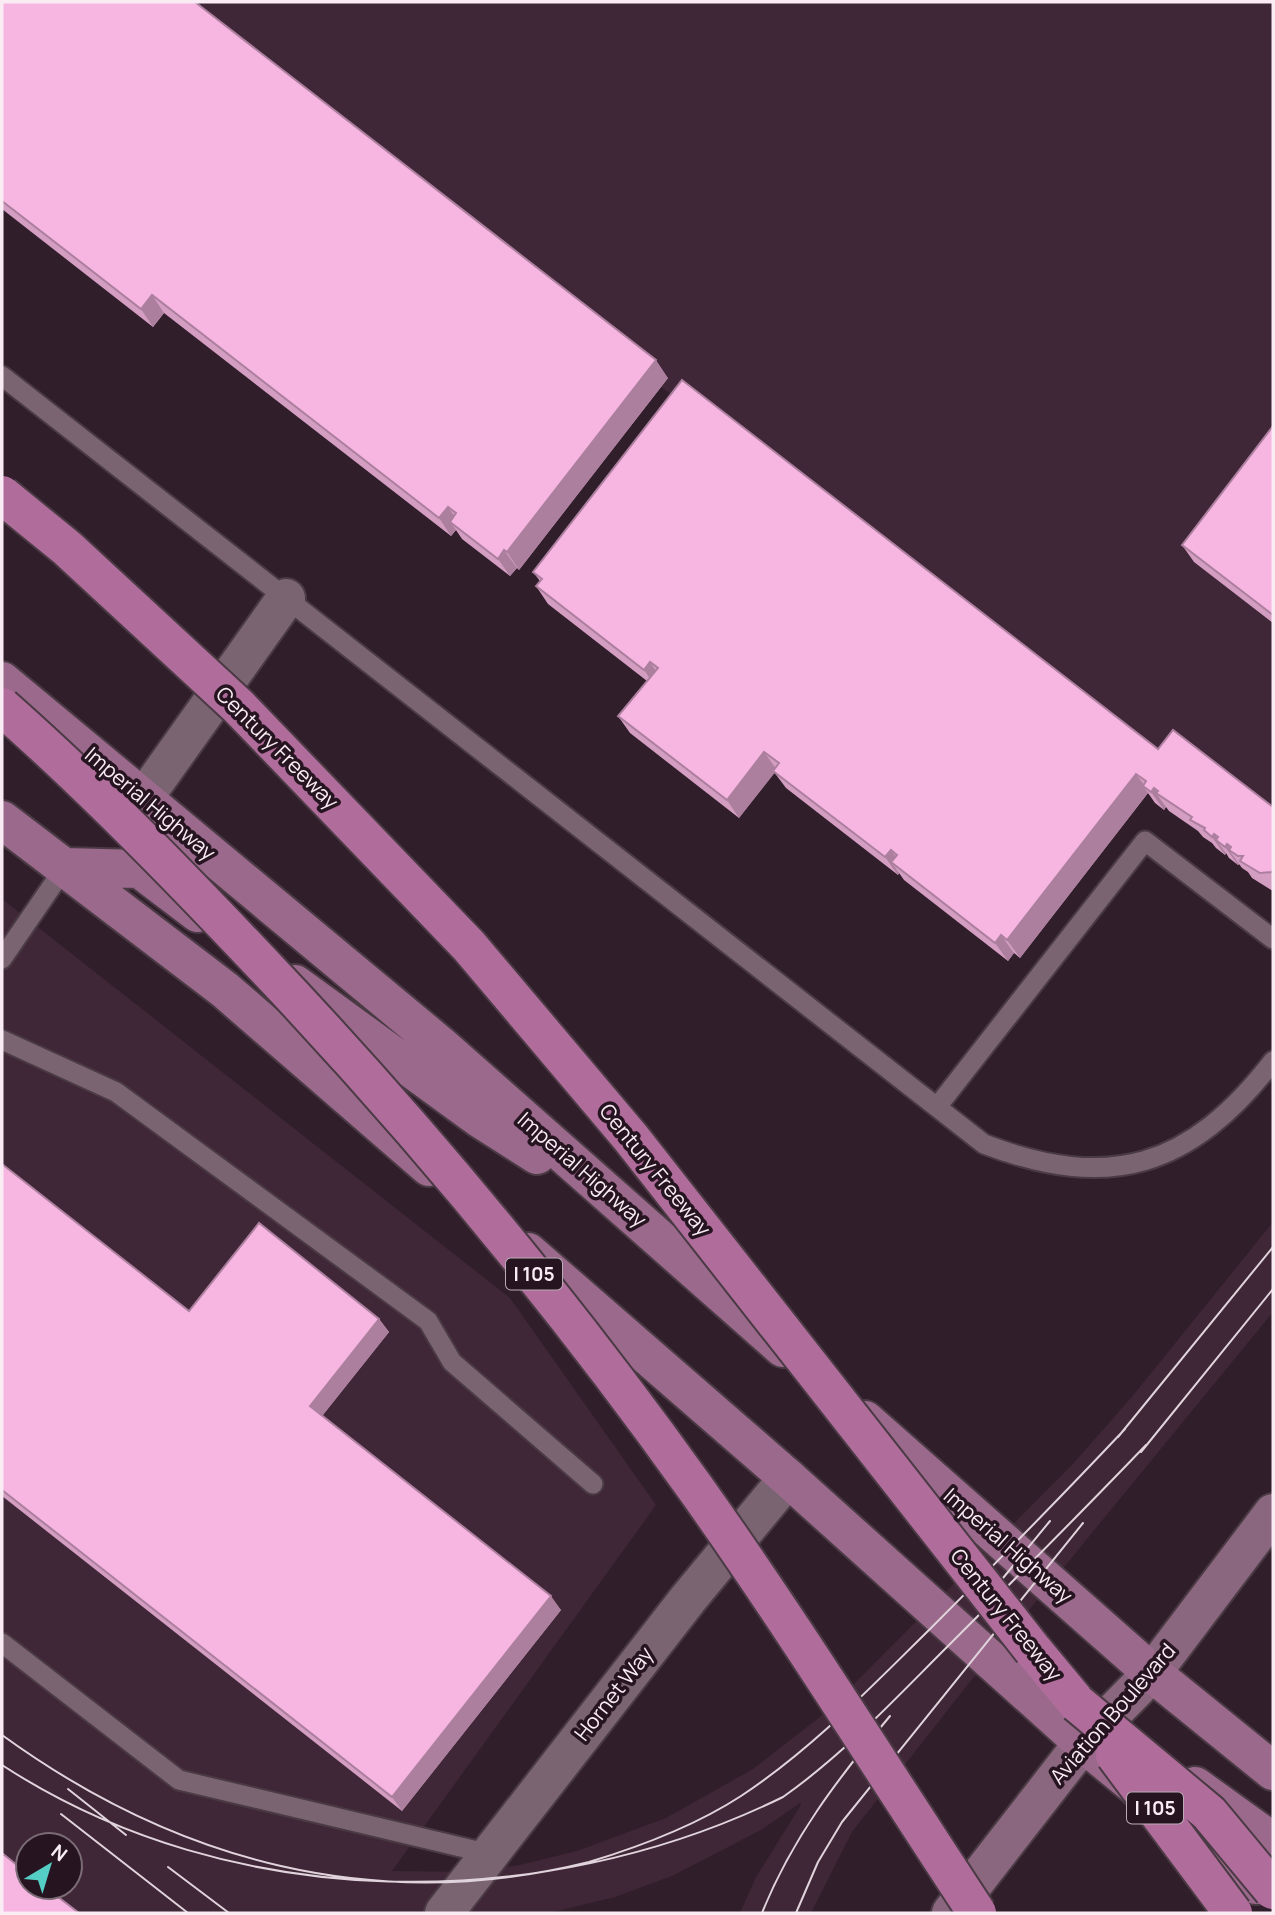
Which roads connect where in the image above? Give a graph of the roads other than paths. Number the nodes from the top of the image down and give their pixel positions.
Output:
1 (2, 376) edge
2 (2, 495) edge
3 (286, 598) junction
4 (2, 681) edge
5 (2, 707) edge
6 (143, 799) junction
7 (2, 820) edge
8 (65, 867) junction
9 (1273, 939) edge
10 (2, 959) edge
11 (2, 1040) edge
12 (1273, 1061) edge
13 (936, 1107) junction
14 (590, 1178) junction
15 (788, 1478) junction
16 (593, 1484) dead end
17 (1273, 1513) edge
18 (2, 1643) edge
19 (1152, 1673) junction
20 (1077, 1703) junction
21 (1083, 1743) junction
22 (1273, 1771) edge
23 (1273, 1842) edge
24 (490, 1854) junction
25 (1273, 1890) edge
26 (1273, 1898) edge
27 (444, 1913) edge
28 (951, 1913) edge
29 (977, 1913) edge
30 (1233, 1913) edge

1 - 3 lane
2 - 20 highway, Century Freeway / I 105, bridge
3 - 6 street
3 - 13 lane
4 - 6 main road, Imperial Highway
5 - 29 highway, I 105, bridge
6 - 14 main road, Imperial Highway
7 - 8 main road
8 - 10 lane
8 - 14 main road
8 - 15 main road
9 - 13 lane
11 - 16 lane
12 - 13 lane
14 - 19 main road, Imperial Highway
15 - 21 main road
15 - 24 street, Hornet Way
17 - 19 main road, Aviation Boulevard
18 - 24 lane
19 - 21 main road, Aviation Boulevard
19 - 22 main road, Imperial Highway
20 - 25 highway, bridge
20 - 30 highway, Century Freeway / I 105, bridge
21 - 23 main road
21 - 26 main road
21 - 28 main road, Aviation Boulevard
24 - 27 street, Hornet Way

